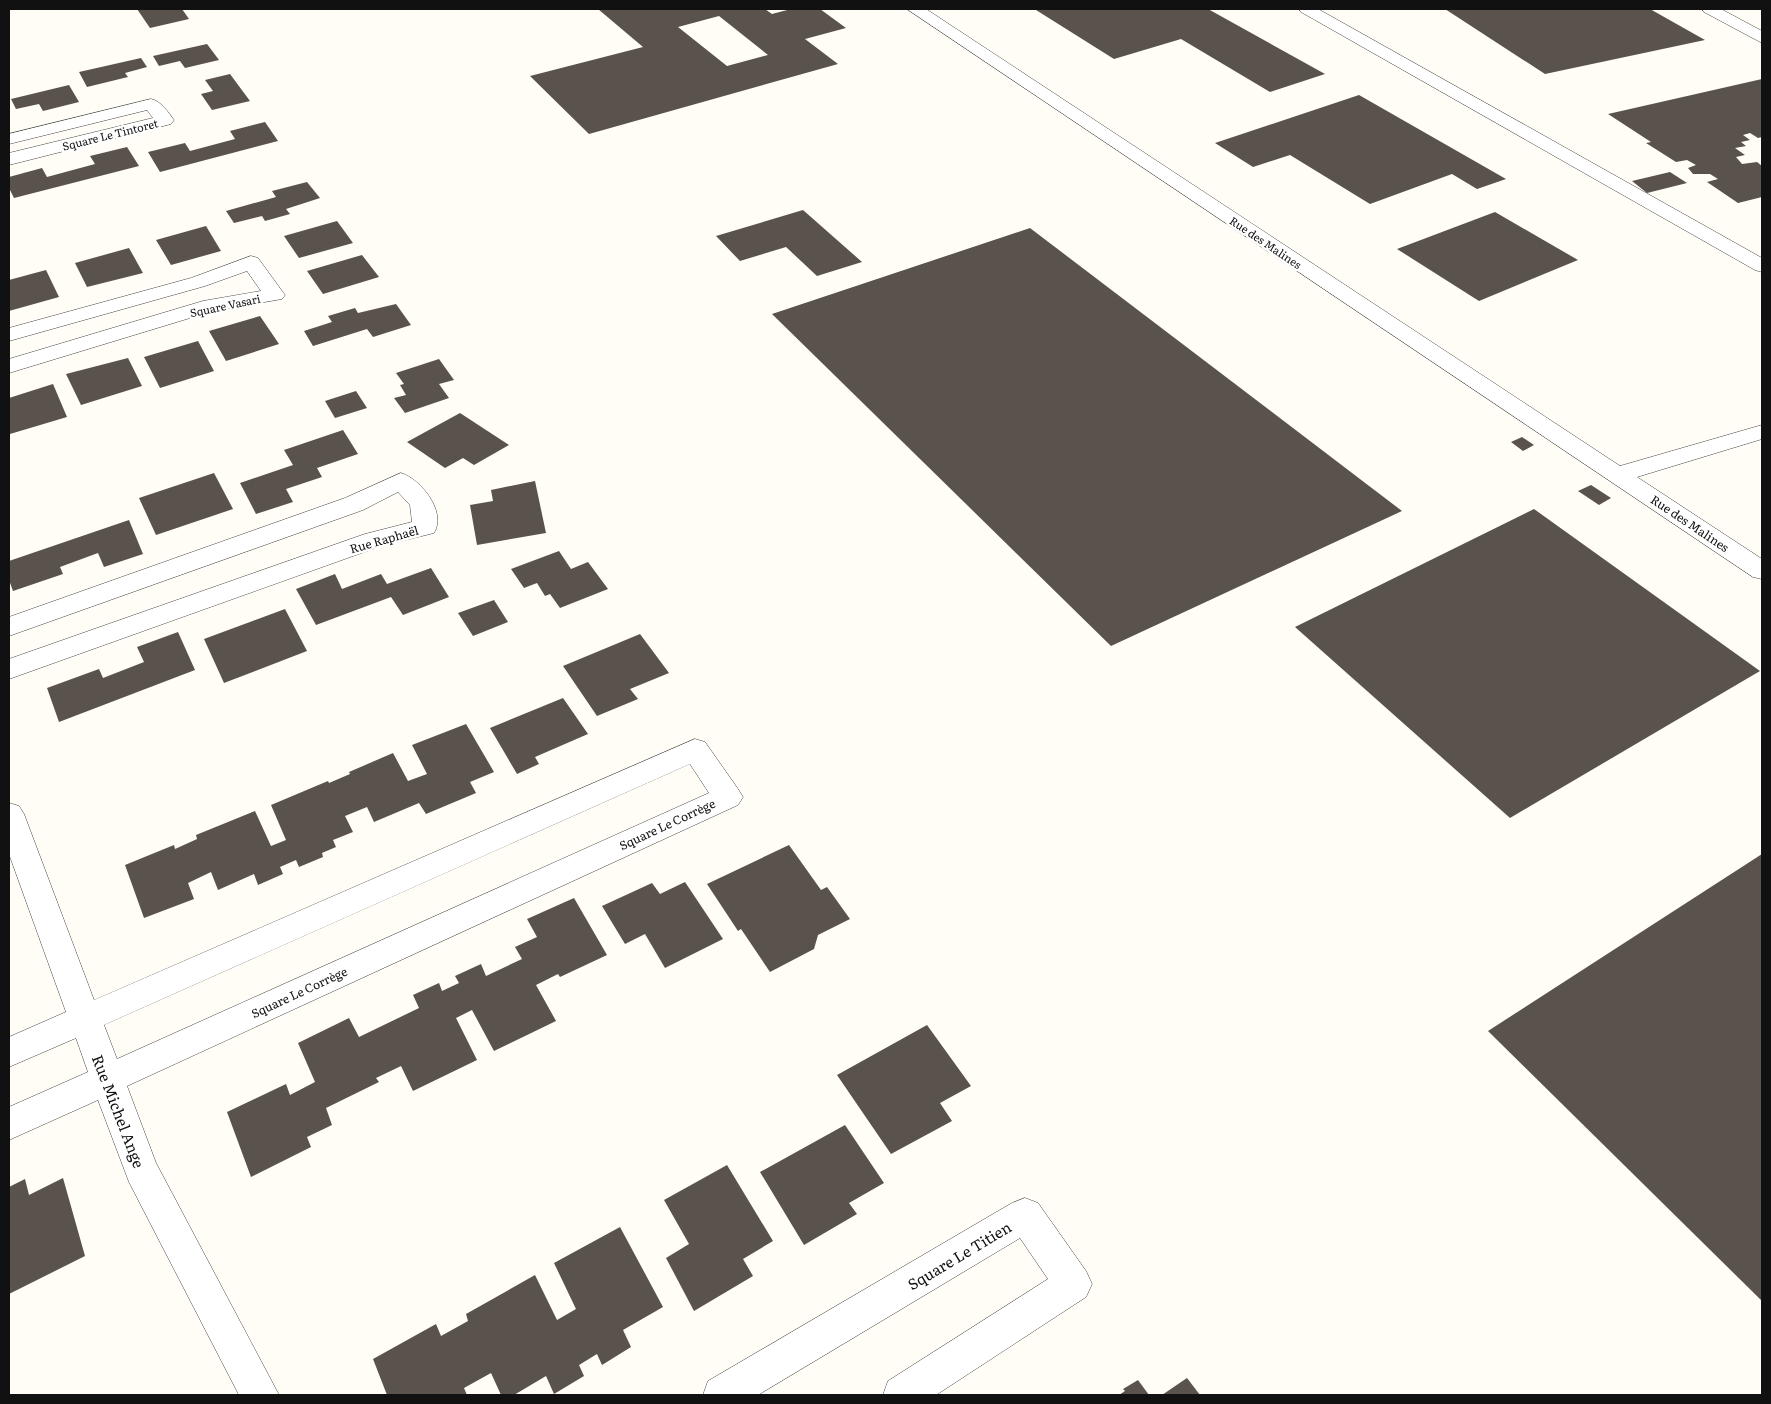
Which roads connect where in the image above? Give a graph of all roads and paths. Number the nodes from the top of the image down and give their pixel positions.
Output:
1 (915, 9) edge
2 (1307, 9) edge
3 (1710, 9) edge
4 (1762, 38) edge
5 (9, 139) edge
6 (9, 159) edge
7 (1762, 266) edge
8 (9, 335) edge
9 (9, 366) edge
10 (1762, 432) edge
11 (1618, 474) junction
12 (1762, 571) edge
13 (9, 627) edge
14 (9, 669) edge
15 (9, 814) edge
16 (84, 1019) junction
17 (9, 1052) edge
18 (107, 1080) junction
19 (9, 1124) edge
20 (260, 1395) edge
21 (722, 1395) edge
22 (902, 1395) edge

1 - 11 street, Rue des Malines
2 - 7 street
3 - 4 street
5 - 6 street, Square Le Tintoret
8 - 9 street, Square Vasari
10 - 11 street
11 - 12 street, Rue des Malines
13 - 14 street, Rue Raphaël
15 - 16 street, Rue Michel Ange
16 - 17 street, Square Le Corrège
16 - 18 street, Rue Michel Ange
16 - 18 street, Square Le Corrège
18 - 19 street, Square Le Corrège
18 - 20 street, Rue Michel Ange
21 - 22 street, Square Le Titien

